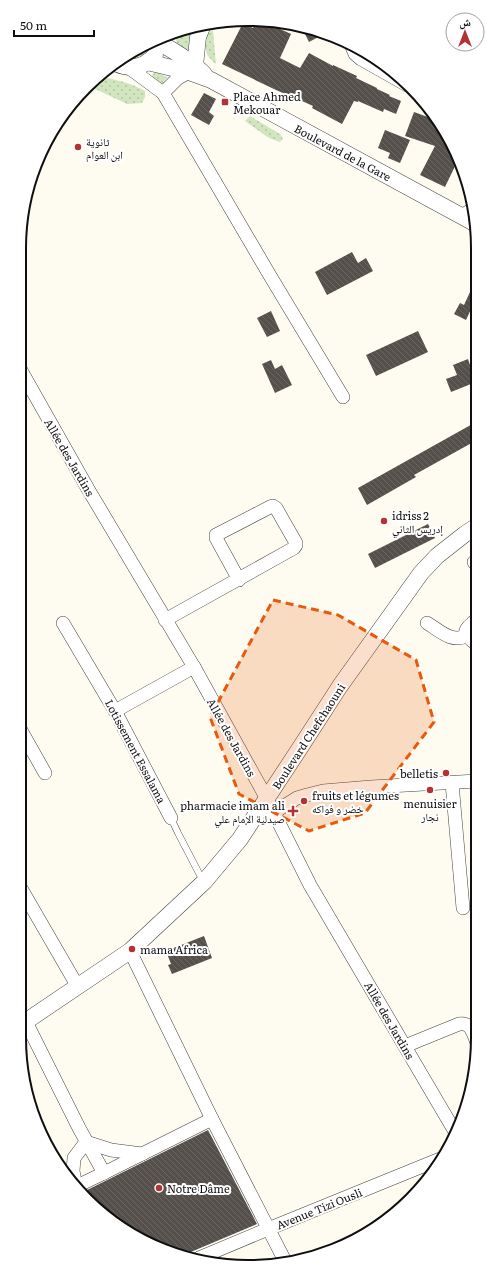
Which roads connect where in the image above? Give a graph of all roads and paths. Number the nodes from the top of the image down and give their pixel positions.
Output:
1 (200, 31) edge
2 (162, 43) edge
3 (159, 45) edge
4 (355, 53) edge
5 (147, 62) junction
6 (123, 66) edge
7 (192, 69) junction
8 (385, 73) edge
9 (163, 93) junction
10 (467, 213) edge
11 (26, 379) edge
12 (343, 397) dead end
13 (471, 530) edge
14 (239, 580) junction
15 (165, 620) junction
16 (63, 623) dead end
17 (427, 623) dead end
18 (471, 624) edge
19 (471, 639) edge
20 (471, 641) edge
21 (194, 667) junction
22 (116, 711) junction
23 (26, 740) edge
24 (44, 773) dead end
25 (471, 781) edge
26 (452, 783) junction
27 (270, 806) junction
28 (171, 818) joint
29 (204, 882) junction
30 (26, 897) edge
31 (463, 908) dead end
32 (130, 951) junction
33 (78, 987) junction
34 (26, 1021) edge
35 (471, 1028) edge
36 (26, 1031) edge
37 (405, 1046) junction
38 (212, 1119) junction
39 (452, 1127) edge
40 (86, 1142) junction
41 (142, 1154) junction
42 (434, 1162) edge
43 (104, 1173) junction
44 (74, 1175) edge
45 (81, 1183) edge
46 (268, 1229) junction
47 (204, 1256) edge
48 (283, 1257) edge

1 - 7 street
2 - 7 street, Boulevard de la Gare
3 - 5 street
4 - 8 street
5 - 6 street
5 - 7 street, Boulevard de la Gare
6 - 9 street
7 - 9 street
7 - 10 street, Boulevard de la Gare
9 - 12 street
11 - 15 street, Allée des Jardins
13 - 27 street, Boulevard Chefchaouni
14 - 14 street
14 - 15 street
15 - 21 street, Allée des Jardins
16 - 22 street, Lotissement Essalama
17 - 20 street
18 - 19 street
21 - 22 street
21 - 27 street, Allée des Jardins
22 - 28 street, Lotissement Essalama
23 - 24 street
25 - 26 street
26 - 27 street
26 - 31 street
27 - 29 street, Boulevard Chefchaouni
27 - 37 street, Allée des Jardins
28 - 29 lane, Lotissement Essalama
29 - 32 street, Boulevard Chefchaouni
30 - 33 street
32 - 33 street, Boulevard Chefchaouni
32 - 38 street
33 - 34 street, Boulevard Chefchaouni
35 - 37 street
36 - 40 street
37 - 39 street, Allée des Jardins
38 - 41 street
38 - 46 street
40 - 41 street
40 - 43 street
40 - 44 street
41 - 43 street
42 - 46 street, Avenue Tizi Ousli
43 - 45 street
46 - 47 street, Avenue Tizi Ousli
46 - 48 street

